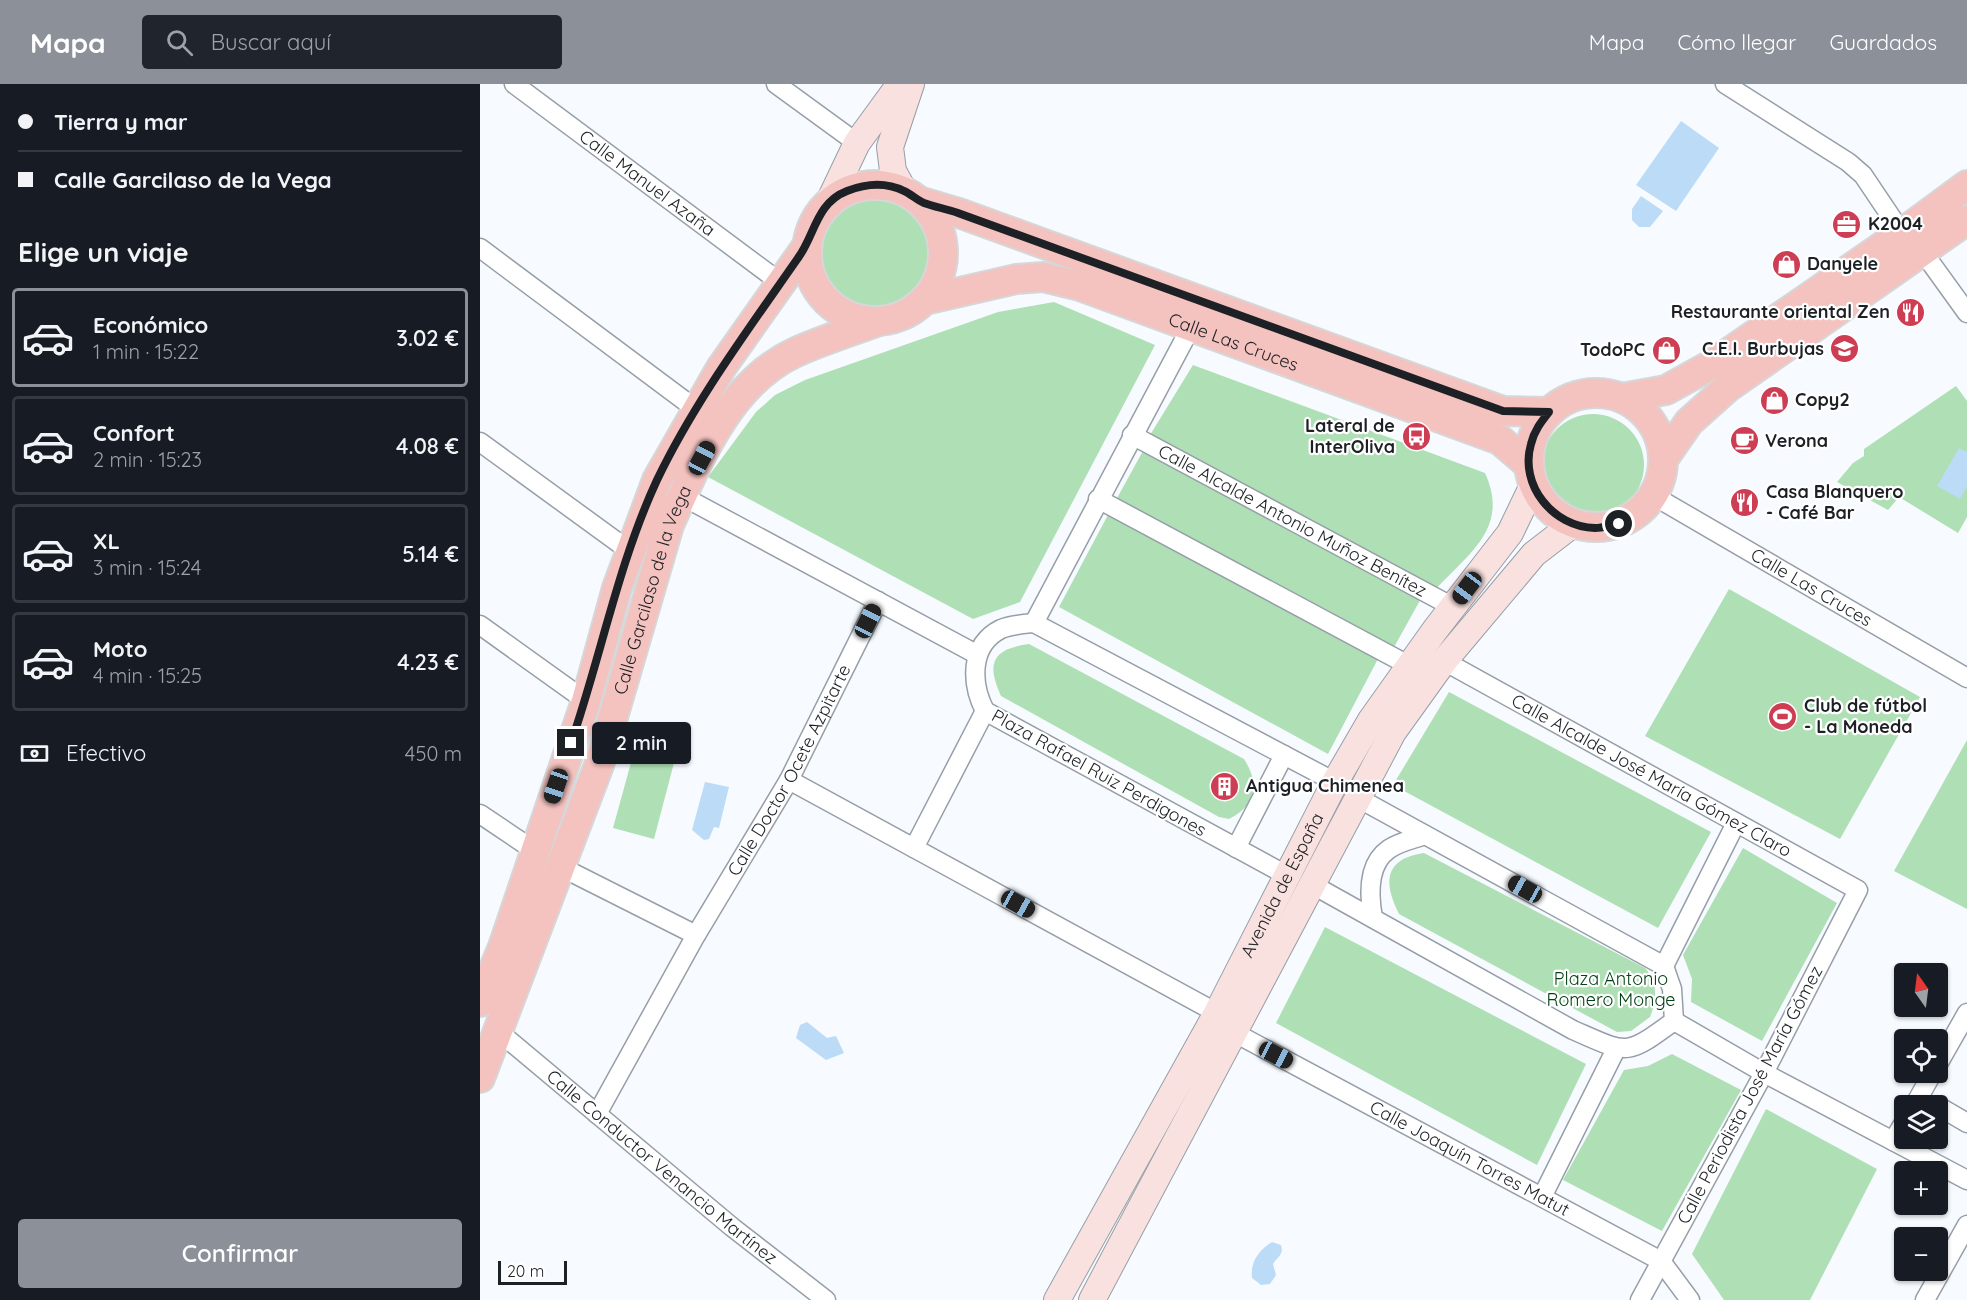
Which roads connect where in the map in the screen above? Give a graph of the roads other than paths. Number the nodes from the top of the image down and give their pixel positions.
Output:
1 (514, 84) edge
2 (776, 84) edge
3 (900, 84) edge
4 (911, 84) edge
5 (1725, 84) edge
6 (857, 143) junction
7 (1967, 184) edge
8 (913, 196) junction
9 (828, 204) junction
10 (1967, 220) edge
11 (1913, 242) junction
12 (807, 246) junction
13 (480, 248) edge
14 (781, 283) junction
15 (926, 300) junction
16 (1967, 314) edge
17 (876, 322) junction
18 (1191, 327) junction
19 (1622, 398) junction
20 (697, 410) junction
21 (1549, 412) junction
22 (1132, 435) junction
23 (480, 442) edge
24 (1664, 458) junction
25 (1531, 474) junction
26 (682, 496) junction
27 (1654, 496) junction
28 (1098, 500) junction
29 (1573, 524) junction
30 (631, 552) junction
31 (878, 601) junction
32 (1453, 607) junction
33 (1034, 623) junction
34 (480, 625) edge
35 (976, 654) junction
36 (1444, 661) junction
37 (1410, 666) junction
38 (1967, 678) edge
39 (586, 700) junction
40 (985, 711) junction
41 (1284, 755) junction
42 (789, 780) junction
43 (1335, 782) junction
44 (1358, 798) junction
45 (480, 814) edge
46 (1736, 823) junction
47 (1425, 835) junction
48 (914, 848) junction
49 (1236, 848) junction
50 (534, 851) junction
51 (561, 867) junction
52 (1288, 876) junction
53 (1313, 885) junction
54 (1858, 890) joint
55 (1373, 918) junction
56 (696, 934) junction
57 (1664, 966) junction
58 (480, 1002) edge
59 (1217, 1013) junction
60 (1967, 1014) edge
61 (1674, 1021) junction
62 (498, 1031) junction
63 (1235, 1034) junction
64 (1948, 1047) edge
65 (1616, 1049) junction
66 (1764, 1073) junction
67 (480, 1078) edge
68 (1948, 1112) edge
69 (597, 1114) junction
70 (1967, 1123) edge
71 (1893, 1141) joint
72 (1967, 1180) edge
73 (1542, 1197) junction
74 (1967, 1225) edge
75 (1661, 1261) junction
76 (826, 1300) edge
77 (1057, 1300) edge
78 (1092, 1300) edge
79 (1640, 1300) edge
80 (1690, 1300) edge
81 (1925, 1300) edge

1 - 14 street, Calle Manuel Azaña
2 - 6 street
3 - 6 main road
4 - 8 main road
5 - 11 street
6 - 9 main road
7 - 11 main road
8 - 9 main road
8 - 15 main road
8 - 21 main road, Calle Las Cruces
9 - 12 main road
10 - 11 main road
11 - 16 street
11 - 19 main road
11 - 24 main road
12 - 14 main road, Calle Garcilaso de la Vega
12 - 17 main road
13 - 20 street
14 - 20 main road, Calle Garcilaso de la Vega
15 - 17 main road
15 - 18 main road, Calle Las Cruces
17 - 26 main road, Calle Garcilaso de la Vega
18 - 22 street
18 - 25 main road, Calle Las Cruces
19 - 21 main road
19 - 24 main road
20 - 30 main road, Calle Garcilaso de la Vega
21 - 25 main road
22 - 28 street
22 - 32 street, Calle Alcalde Antonio Muñoz Benítez
23 - 30 street
24 - 27 main road
25 - 29 main road
25 - 32 main road, Avenida de España
26 - 31 street
26 - 51 main road, Calle Garcilaso de la Vega
27 - 29 main road
27 - 38 street, Calle Las Cruces
28 - 33 street
28 - 37 street
29 - 36 main road, Avenida de España
30 - 39 main road, Calle Garcilaso de la Vega
31 - 35 street
31 - 42 street, Calle Doctor Ocete Azpitarte
32 - 37 main road, Avenida de España
33 - 35 street
33 - 41 street
34 - 39 street
35 - 40 street, Plaza Rafael Ruiz Perdigones
36 - 44 main road, Avenida de España
36 - 46 street, Calle Alcalde José María Gómez Claro
37 - 43 main road, Avenida de España
39 - 50 main road, Calle Garcilaso de la Vega
40 - 48 street
40 - 49 street, Plaza Rafael Ruiz Perdigones
41 - 43 street
41 - 49 street
42 - 48 street
42 - 56 street, Calle Doctor Ocete Azpitarte
43 - 52 main road, Avenida de España
44 - 47 street
44 - 53 main road, Avenida de España
45 - 50 street
46 - 54 street, Calle Alcalde José María Gómez Claro
46 - 57 street
47 - 55 street
47 - 57 street
48 - 59 street
49 - 52 street, Plaza Rafael Ruiz Perdigones
50 - 58 main road, Calle Garcilaso de la Vega
51 - 56 street
51 - 62 main road, Calle Garcilaso de la Vega
52 - 59 main road, Avenida de España
53 - 55 street
53 - 63 main road, Avenida de España
54 - 66 street, Calle Periodista José María Gómez
55 - 65 street
56 - 69 street, Calle Doctor Ocete Azpitarte
57 - 61 street
59 - 77 main road, Avenida de España
60 - 64 street
61 - 65 street
61 - 66 street
62 - 67 main road, Calle Garcilaso de la Vega
62 - 69 street, Calle Conductor Venancio Martínez
63 - 73 street, Calle Joaquín Torres Matut
63 - 78 main road, Avenida de España
65 - 73 street
66 - 71 street
66 - 75 street, Calle Periodista José María Gómez
68 - 70 street
69 - 76 street, Calle Conductor Venancio Martínez
71 - 72 street
73 - 75 street, Calle Joaquín Torres Matut
74 - 81 street
75 - 79 street, Calle Periodista José María Gómez
75 - 80 street, Calle Joaquín Torres Matut

